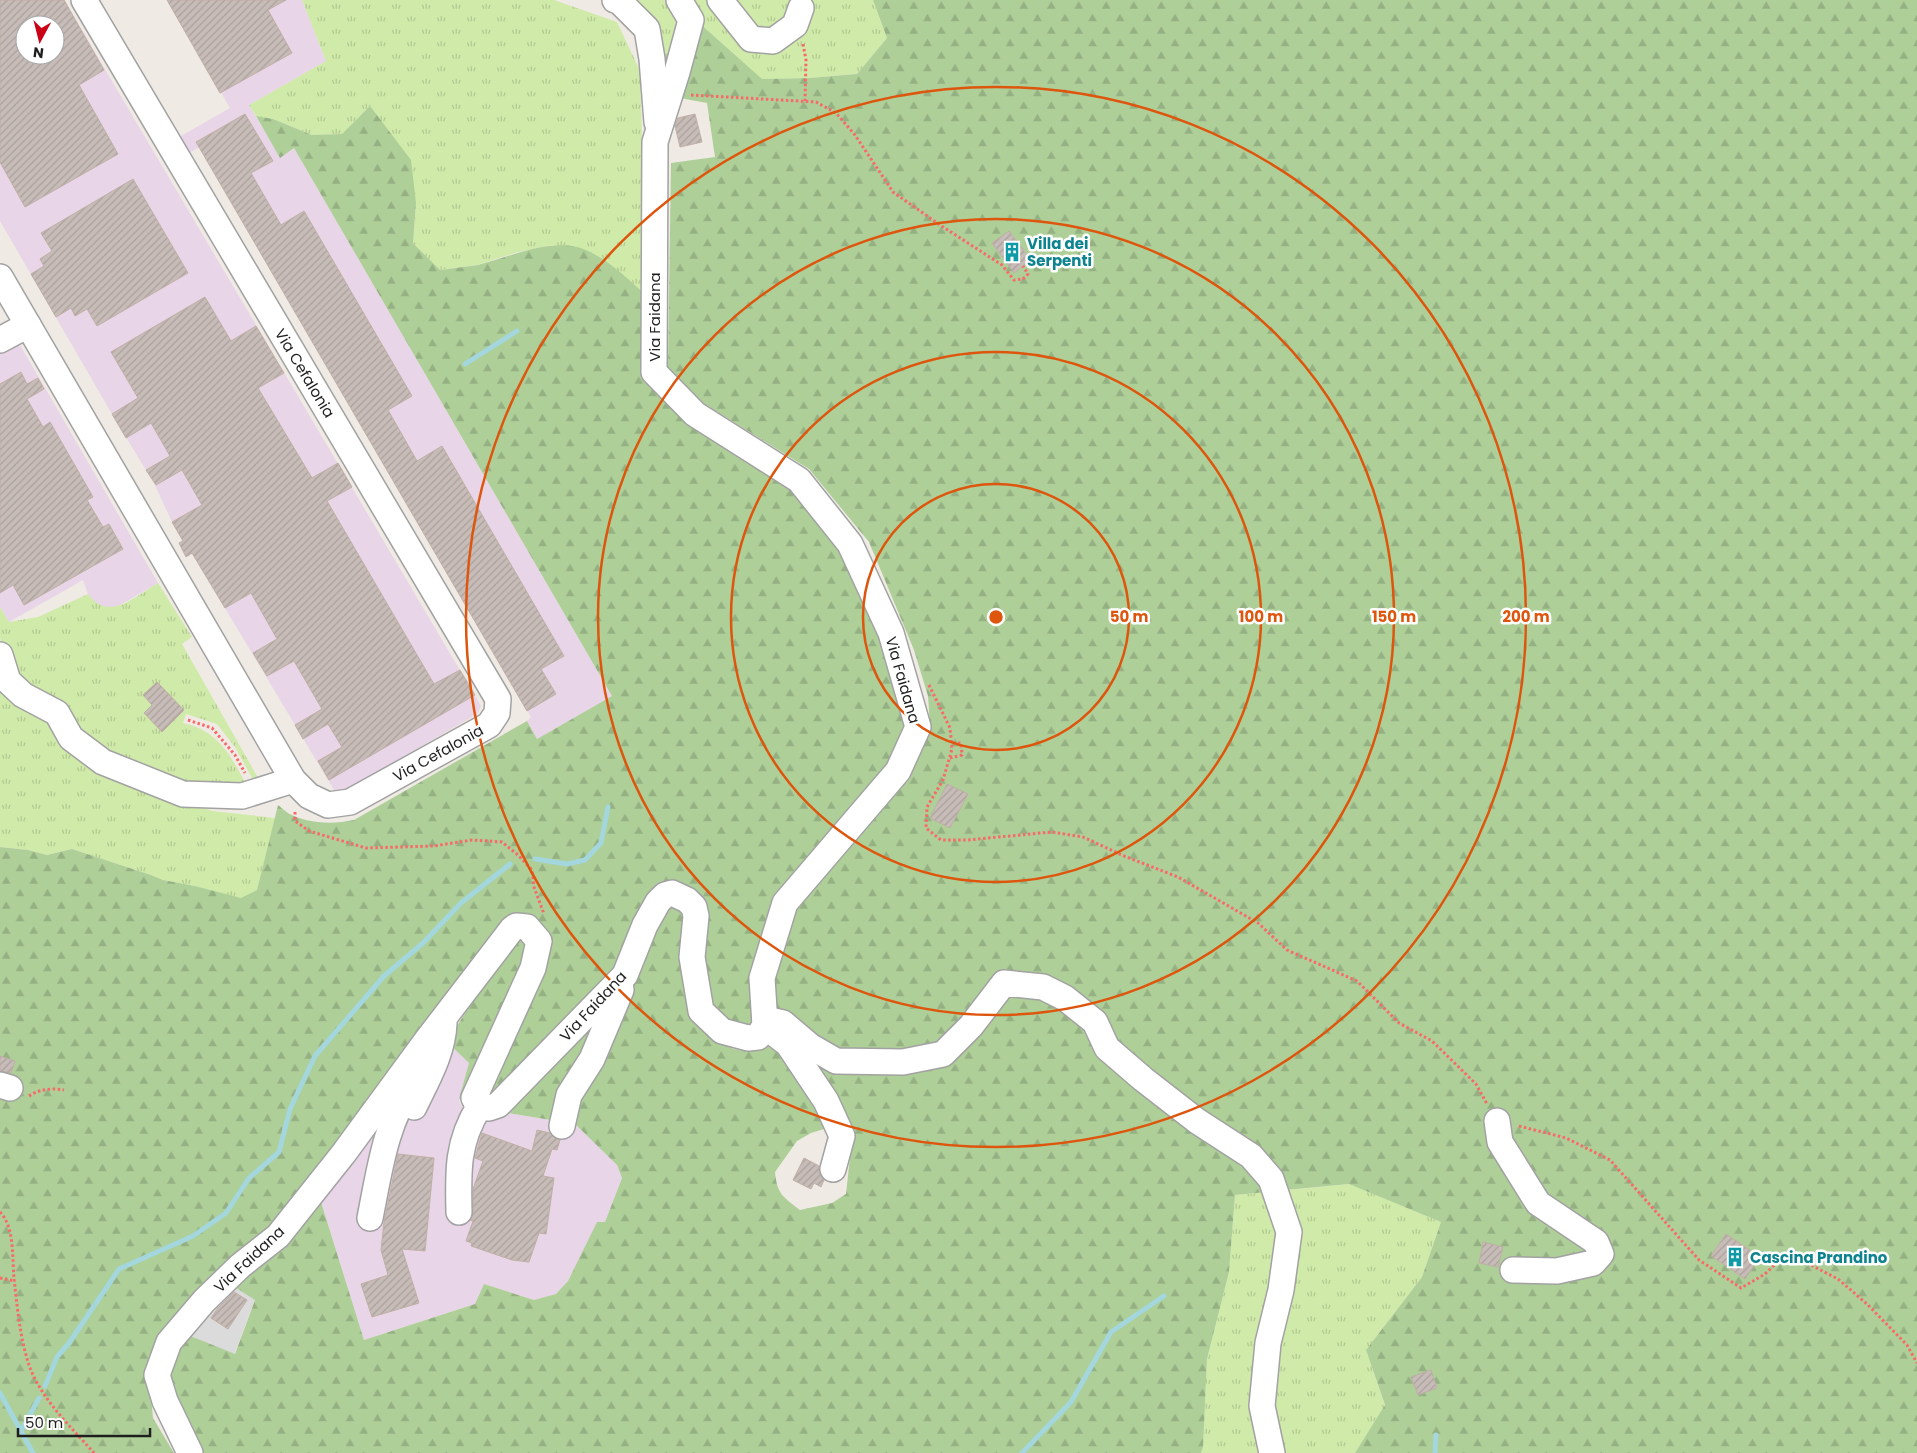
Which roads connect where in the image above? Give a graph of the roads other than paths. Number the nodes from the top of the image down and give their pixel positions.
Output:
1 (84, 0) edge
2 (615, 0) edge
3 (679, 0) edge
4 (720, 0) edge
5 (799, 14) road end
6 (658, 131) junction
7 (0, 277) edge
8 (28, 325) junction
9 (0, 340) edge
10 (0, 654) edge
11 (293, 780) junction
12 (620, 980) junction
13 (444, 1018) junction
14 (764, 1024) junction
15 (427, 1040) junction
16 (477, 1102) junction
17 (1497, 1121) road end
18 (562, 1126) dead end
19 (400, 1146) dead end
20 (446, 1148) dead end
21 (833, 1169) dead end
22 (458, 1212) dead end
23 (370, 1218) dead end
24 (1513, 1270) dead end
25 (190, 1453) edge
26 (1272, 1453) edge

1 - 11 street, Via Cefalonia
2 - 6 street
3 - 6 street, Via Faidana
4 - 5 street
6 - 14 street, Via Faidana
7 - 8 street, Via Cefalonia
8 - 9 street
8 - 11 street, Via Cefalonia
10 - 11 street
12 - 14 street, Via Faidana
12 - 16 street, Via Faidana
12 - 18 street
13 - 15 street, Via Faidana
13 - 16 street, Via Faidana
13 - 19 street
14 - 21 street
14 - 26 street
15 - 23 street
15 - 25 street, Via Faidana
16 - 20 street
16 - 22 street
17 - 24 street

